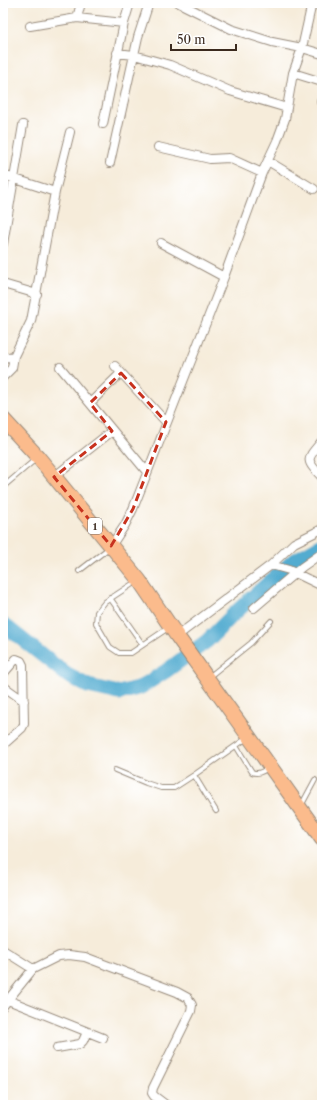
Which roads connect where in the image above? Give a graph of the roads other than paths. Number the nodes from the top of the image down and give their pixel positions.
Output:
1 (81, 3) edge
2 (130, 3) edge
3 (149, 3) edge
4 (179, 3) edge
5 (300, 3) edge
6 (312, 5) edge
7 (77, 18) junction
8 (124, 23) junction
9 (30, 26) dead end
10 (302, 48) junction
11 (124, 54) junction
12 (322, 54) edge
13 (293, 73) junction
14 (322, 82) edge
15 (322, 99) edge
16 (322, 104) edge
17 (287, 108) junction
18 (103, 124) dead end
19 (23, 125) dead end
20 (70, 132) dead end
21 (158, 147) dead end
22 (268, 161) junction
23 (110, 163) dead end
24 (262, 173) junction
25 (3, 175) edge
26 (15, 179) junction
27 (314, 190) dead end
28 (55, 192) junction
29 (161, 243) dead end
30 (3, 244) edge
31 (224, 277) junction
32 (3, 284) edge
33 (37, 294) junction
34 (14, 356) junction
35 (3, 358) edge
36 (115, 366) dead end
37 (60, 367) dead end
38 (122, 373) junction
39 (3, 377) edge
40 (90, 403) junction
41 (3, 419) edge
42 (166, 422) junction
43 (112, 431) junction
44 (322, 441) edge
45 (38, 457) junction
46 (147, 472) junction
47 (54, 477) junction
48 (322, 477) edge
49 (3, 487) edge
50 (322, 529) edge
51 (112, 546) junction
52 (322, 553) edge
53 (274, 566) junction
54 (79, 571) dead end
55 (292, 572) junction
56 (139, 580) junction
57 (322, 586) edge
58 (110, 598) junction
59 (254, 608) dead end
60 (271, 621) dead end
61 (176, 633) junction
62 (143, 645) junction
63 (3, 674) edge
64 (208, 678) junction
65 (3, 686) edge
66 (24, 701) junction
67 (249, 736) junction
68 (3, 745) edge
69 (236, 746) junction
70 (271, 766) junction
71 (116, 770) dead end
72 (194, 775) junction
73 (315, 780) dead end
74 (300, 808) junction
75 (216, 811) dead end
76 (322, 839) edge
77 (3, 950) edge
78 (33, 969) junction
79 (5, 1003) edge
80 (87, 1032) junction
81 (103, 1038) dead end
82 (57, 1048) dead end
83 (166, 1105) edge

1 - 7 street
2 - 8 street
3 - 11 street
4 - 10 street
5 - 6 street
6 - 10 street
7 - 8 street
7 - 9 street
8 - 11 street
10 - 12 street
10 - 13 street
11 - 17 street
11 - 18 street
11 - 23 street
13 - 14 street
13 - 17 street
15 - 16 street
17 - 22 street
19 - 26 street
20 - 28 street
21 - 24 street
22 - 24 street
22 - 27 street
24 - 31 street
25 - 26 street
26 - 28 street
26 - 30 street
28 - 33 street
29 - 31 street
31 - 42 street
32 - 33 street
33 - 34 street
34 - 35 street
34 - 39 street
36 - 38 street
37 - 40 street
38 - 40 street
38 - 42 street
40 - 43 street
41 - 45 highway, 1
42 - 46 street
43 - 46 street
43 - 47 street
44 - 48 street
45 - 47 highway, 1
45 - 49 lane
46 - 51 street
47 - 51 highway, 1
50 - 53 street
51 - 54 lane
51 - 56 highway, 1
52 - 55 street
53 - 55 street
53 - 61 street
55 - 57 street
55 - 59 street
56 - 58 lane
56 - 61 highway, 1
58 - 62 lane
58 - 62 lane
60 - 64 lane
61 - 62 lane
61 - 64 highway, 1
63 - 66 street
64 - 67 highway, 1
65 - 66 street
66 - 68 street
67 - 69 lane
67 - 70 highway, 1
69 - 70 lane
69 - 72 lane
70 - 74 highway, 1
71 - 72 lane
72 - 75 lane
73 - 74 lane
74 - 76 highway, 1
77 - 78 street
78 - 79 street
78 - 83 street
79 - 80 street
80 - 81 street
80 - 82 street

